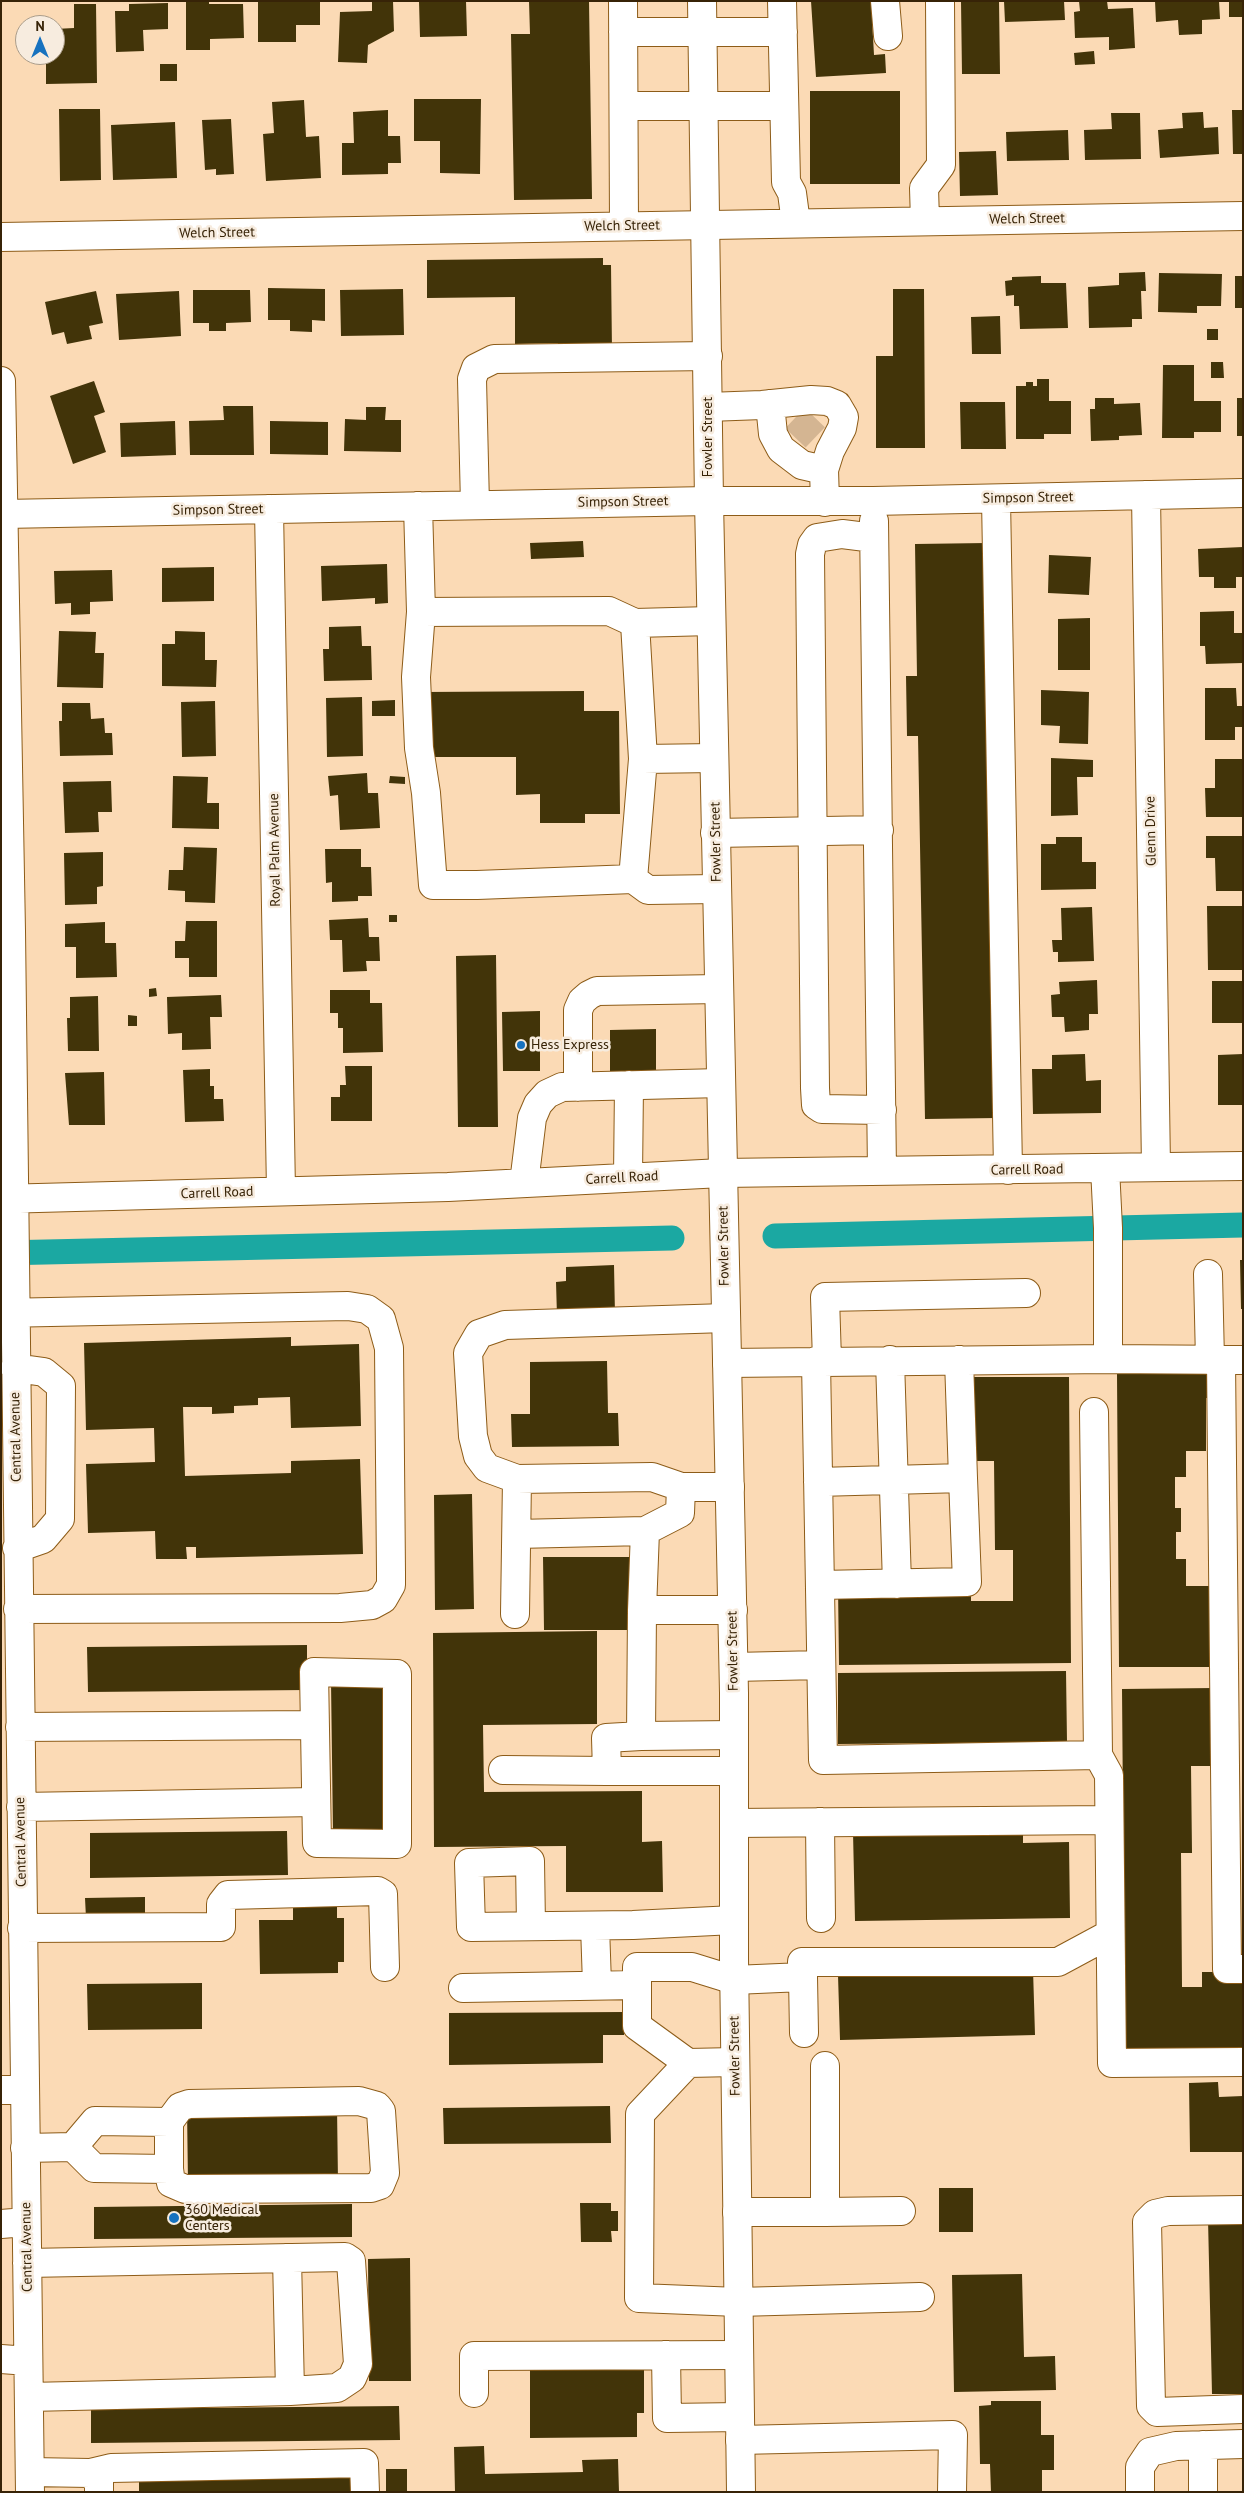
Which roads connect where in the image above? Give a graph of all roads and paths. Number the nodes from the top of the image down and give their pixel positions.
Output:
1 (623, 1) edge
2 (702, 1) edge
3 (782, 1) edge
4 (885, 1) edge
5 (940, 1) edge
6 (623, 32) junction
7 (703, 32) junction
8 (783, 32) junction
9 (888, 36) dead end
10 (624, 106) junction
11 (704, 106) junction
12 (784, 106) junction
13 (1243, 216) edge
14 (925, 221) junction
15 (796, 223) junction
16 (705, 225) junction
17 (624, 226) junction
18 (1, 237) edge
19 (708, 356) junction
20 (1, 382) edge
21 (708, 407) junction
22 (781, 408) junction
23 (823, 453) junction
24 (1243, 493) edge
25 (1146, 495) junction
26 (996, 499) junction
27 (709, 501) junction
28 (874, 501) junction
29 (825, 502) junction
30 (475, 505) junction
31 (418, 506) junction
32 (269, 509) junction
33 (3, 514) junction
34 (874, 538) junction
35 (3, 597) edge
36 (421, 612) junction
37 (711, 621) junction
38 (635, 623) junction
39 (714, 758) junction
40 (642, 759) junction
41 (879, 830) junction
42 (812, 831) junction
43 (715, 834) junction
44 (633, 880) junction
45 (716, 889) junction
46 (6, 931) edge
47 (719, 989) junction
48 (721, 1083) junction
49 (628, 1085) junction
50 (578, 1087) junction
51 (882, 1110) junction
52 (1243, 1166) edge
53 (1156, 1167) junction
54 (1105, 1168) junction
55 (1008, 1170) junction
56 (882, 1172) junction
57 (722, 1173) junction
58 (628, 1177) junction
59 (524, 1183) junction
60 (281, 1191) junction
61 (9, 1206) edge
62 (1208, 1274) dead end
63 (1026, 1293) dead end
64 (8, 1313) edge
65 (726, 1318) junction
66 (1106, 1359) junction
67 (890, 1360) junction
68 (959, 1360) junction
69 (1224, 1360) edge
70 (821, 1361) junction
71 (727, 1363) junction
72 (15, 1368) junction
73 (1094, 1412) dead end
74 (963, 1478) junction
75 (517, 1480) junction
76 (894, 1480) junction
77 (818, 1482) junction
78 (681, 1487) junction
79 (730, 1487) junction
80 (645, 1531) junction
81 (517, 1534) junction
82 (17, 1548) junction
83 (897, 1584) junction
84 (820, 1585) junction
85 (18, 1609) junction
86 (642, 1610) junction
87 (733, 1610) junction
88 (515, 1614) dead end
89 (821, 1665) junction
90 (734, 1667) junction
91 (1234, 1680) edge
92 (314, 1726) junction
93 (20, 1727) junction
94 (734, 1735) junction
95 (641, 1736) junction
96 (1098, 1755) junction
97 (503, 1770) dead end
98 (608, 1771) junction
99 (734, 1771) junction
100 (316, 1802) junction
101 (21, 1807) junction
102 (1109, 1820) junction
103 (734, 1822) junction
104 (820, 1822) junction
105 (11, 1854) edge
106 (820, 1918) dead end
107 (734, 1920) junction
108 (532, 1926) dead end
109 (595, 1926) junction
110 (15, 1932) edge
111 (1110, 1934) junction
112 (385, 1967) dead end
113 (1243, 1969) edge
114 (803, 1977) junction
115 (734, 1980) junction
116 (597, 1984) junction
117 (637, 1985) junction
118 (463, 1988) dead end
119 (804, 2033) dead end
120 (735, 2062) junction
121 (1243, 2062) edge
122 (688, 2063) junction
123 (825, 2066) dead end
124 (13, 2090) edge
125 (169, 2122) junction
126 (73, 2147) junction
127 (25, 2148) junction
128 (169, 2169) junction
129 (1243, 2210) edge
130 (901, 2211) dead end
131 (737, 2212) junction
132 (826, 2212) junction
133 (14, 2223) edge
134 (286, 2258) junction
135 (27, 2263) junction
136 (920, 2297) dead end
137 (738, 2302) junction
138 (666, 2355) junction
139 (739, 2355) junction
140 (1, 2359) edge
141 (28, 2361) junction
142 (290, 2391) junction
143 (474, 2393) dead end
144 (29, 2397) junction
145 (1243, 2409) edge
146 (740, 2428) junction
147 (1243, 2444) edge
148 (1203, 2445) junction
149 (30, 2482) edge
150 (94, 2482) edge
151 (365, 2492) edge
152 (741, 2492) edge
153 (952, 2492) edge
154 (1140, 2492) edge
155 (1203, 2492) edge

1 - 6 street
2 - 7 street, Fowler Street
3 - 8 street
4 - 9 street
5 - 14 street
6 - 7 street
6 - 10 street
7 - 8 street
7 - 11 street, Fowler Street
8 - 12 street
10 - 11 street
10 - 17 street
11 - 12 street
11 - 16 street, Fowler Street
12 - 15 street
13 - 14 street, Welch Street
14 - 15 street, Welch Street
15 - 16 street, Welch Street
16 - 17 street, Welch Street
16 - 19 street, Fowler Street
17 - 18 street, Welch Street
19 - 21 street, Fowler Street
19 - 30 street
20 - 33 street, Central Avenue
21 - 22 street
21 - 27 street, Fowler Street
22 - 23 street
22 - 23 street
23 - 29 street
24 - 25 street, Simpson Street
25 - 26 street, Simpson Street
25 - 53 street, Glenn Drive
26 - 28 street, Simpson Street
26 - 55 street
27 - 29 street, Simpson Street
27 - 30 street, Simpson Street
27 - 37 street, Fowler Street
28 - 29 street, Simpson Street
28 - 34 street
30 - 31 street, Simpson Street
31 - 32 street, Simpson Street
31 - 36 street
32 - 33 street, Simpson Street
32 - 60 street, Royal Palm Avenue
33 - 35 street, Central Avenue
34 - 41 street
34 - 42 street
35 - 46 street, Central Avenue
36 - 38 street
36 - 44 street
37 - 38 street
37 - 39 street, Fowler Street
38 - 40 street
39 - 40 street
39 - 43 street, Fowler Street
40 - 44 street
41 - 42 street
41 - 51 street
42 - 43 street
42 - 51 street
43 - 45 street, Fowler Street
44 - 45 street
45 - 47 street, Fowler Street
46 - 61 street, Central Avenue
47 - 48 street, Fowler Street
47 - 50 street
48 - 49 street
48 - 57 street, Fowler Street
49 - 50 street
49 - 58 street
50 - 59 street
51 - 56 street
52 - 53 street, Carrell Road
53 - 54 street, Carrell Road
54 - 55 street, Carrell Road
54 - 66 street
55 - 56 street, Carrell Road
56 - 57 street, Carrell Road
57 - 58 street, Carrell Road
57 - 65 street, Fowler Street
58 - 59 street, Carrell Road
59 - 60 street, Carrell Road
60 - 61 street, Carrell Road
61 - 64 street, Central Avenue
62 - 69 street
63 - 70 street
64 - 72 street, Central Avenue
64 - 85 street
65 - 71 street, Fowler Street
65 - 75 street
66 - 68 street
66 - 69 street
67 - 68 street
67 - 70 street
67 - 76 street
68 - 74 street
69 - 91 street
70 - 71 street
70 - 77 street
71 - 79 street, Fowler Street
72 - 82 street, Central Avenue
72 - 82 street
73 - 96 street
74 - 76 street
74 - 83 street
75 - 78 street
75 - 81 street
76 - 77 street
76 - 83 street
77 - 84 street
78 - 79 street
78 - 80 street
79 - 87 street, Fowler Street
80 - 81 street
80 - 86 street
81 - 88 street
82 - 85 street, Central Avenue
83 - 84 street
84 - 89 street
85 - 93 street, Central Avenue
86 - 87 street
86 - 95 street
87 - 90 street, Fowler Street
89 - 90 street
89 - 96 street
90 - 94 street, Fowler Street
91 - 113 street
92 - 93 street
92 - 100 street
92 - 100 street
93 - 101 street, Central Avenue
94 - 95 street
94 - 99 street, Fowler Street
95 - 98 street
96 - 102 street
97 - 98 street
98 - 99 street
99 - 103 street, Fowler Street
100 - 101 street
101 - 105 street, Central Avenue
102 - 104 street
102 - 111 street
103 - 104 street
103 - 107 street, Fowler Street
104 - 106 street
105 - 110 street, Central Avenue
107 - 109 street
107 - 115 street, Fowler Street
108 - 109 street
109 - 116 street
110 - 112 street
110 - 124 street, Central Avenue
111 - 114 street
111 - 121 street
114 - 115 street
114 - 119 street
115 - 117 street
115 - 120 street, Fowler Street
116 - 117 street
116 - 118 street
117 - 122 street
120 - 122 street
120 - 131 street, Fowler Street
122 - 137 street
123 - 132 street
124 - 127 street, Central Avenue
125 - 126 street
125 - 128 street
125 - 128 street
126 - 127 street
126 - 128 street
127 - 133 street, Central Avenue
129 - 145 street
130 - 132 street
131 - 132 street
131 - 137 street, Fowler Street
133 - 135 street, Central Avenue
134 - 135 street
134 - 142 street
134 - 142 street
135 - 141 street, Central Avenue
136 - 137 street
137 - 139 street, Fowler Street
138 - 139 street
138 - 143 street
138 - 146 street
139 - 146 street, Fowler Street
140 - 141 street
141 - 144 street, Central Avenue
142 - 144 street
144 - 149 street, Central Avenue
146 - 152 street, Fowler Street
146 - 153 street
147 - 148 street
148 - 154 street
148 - 155 street
149 - 150 street
150 - 151 street

